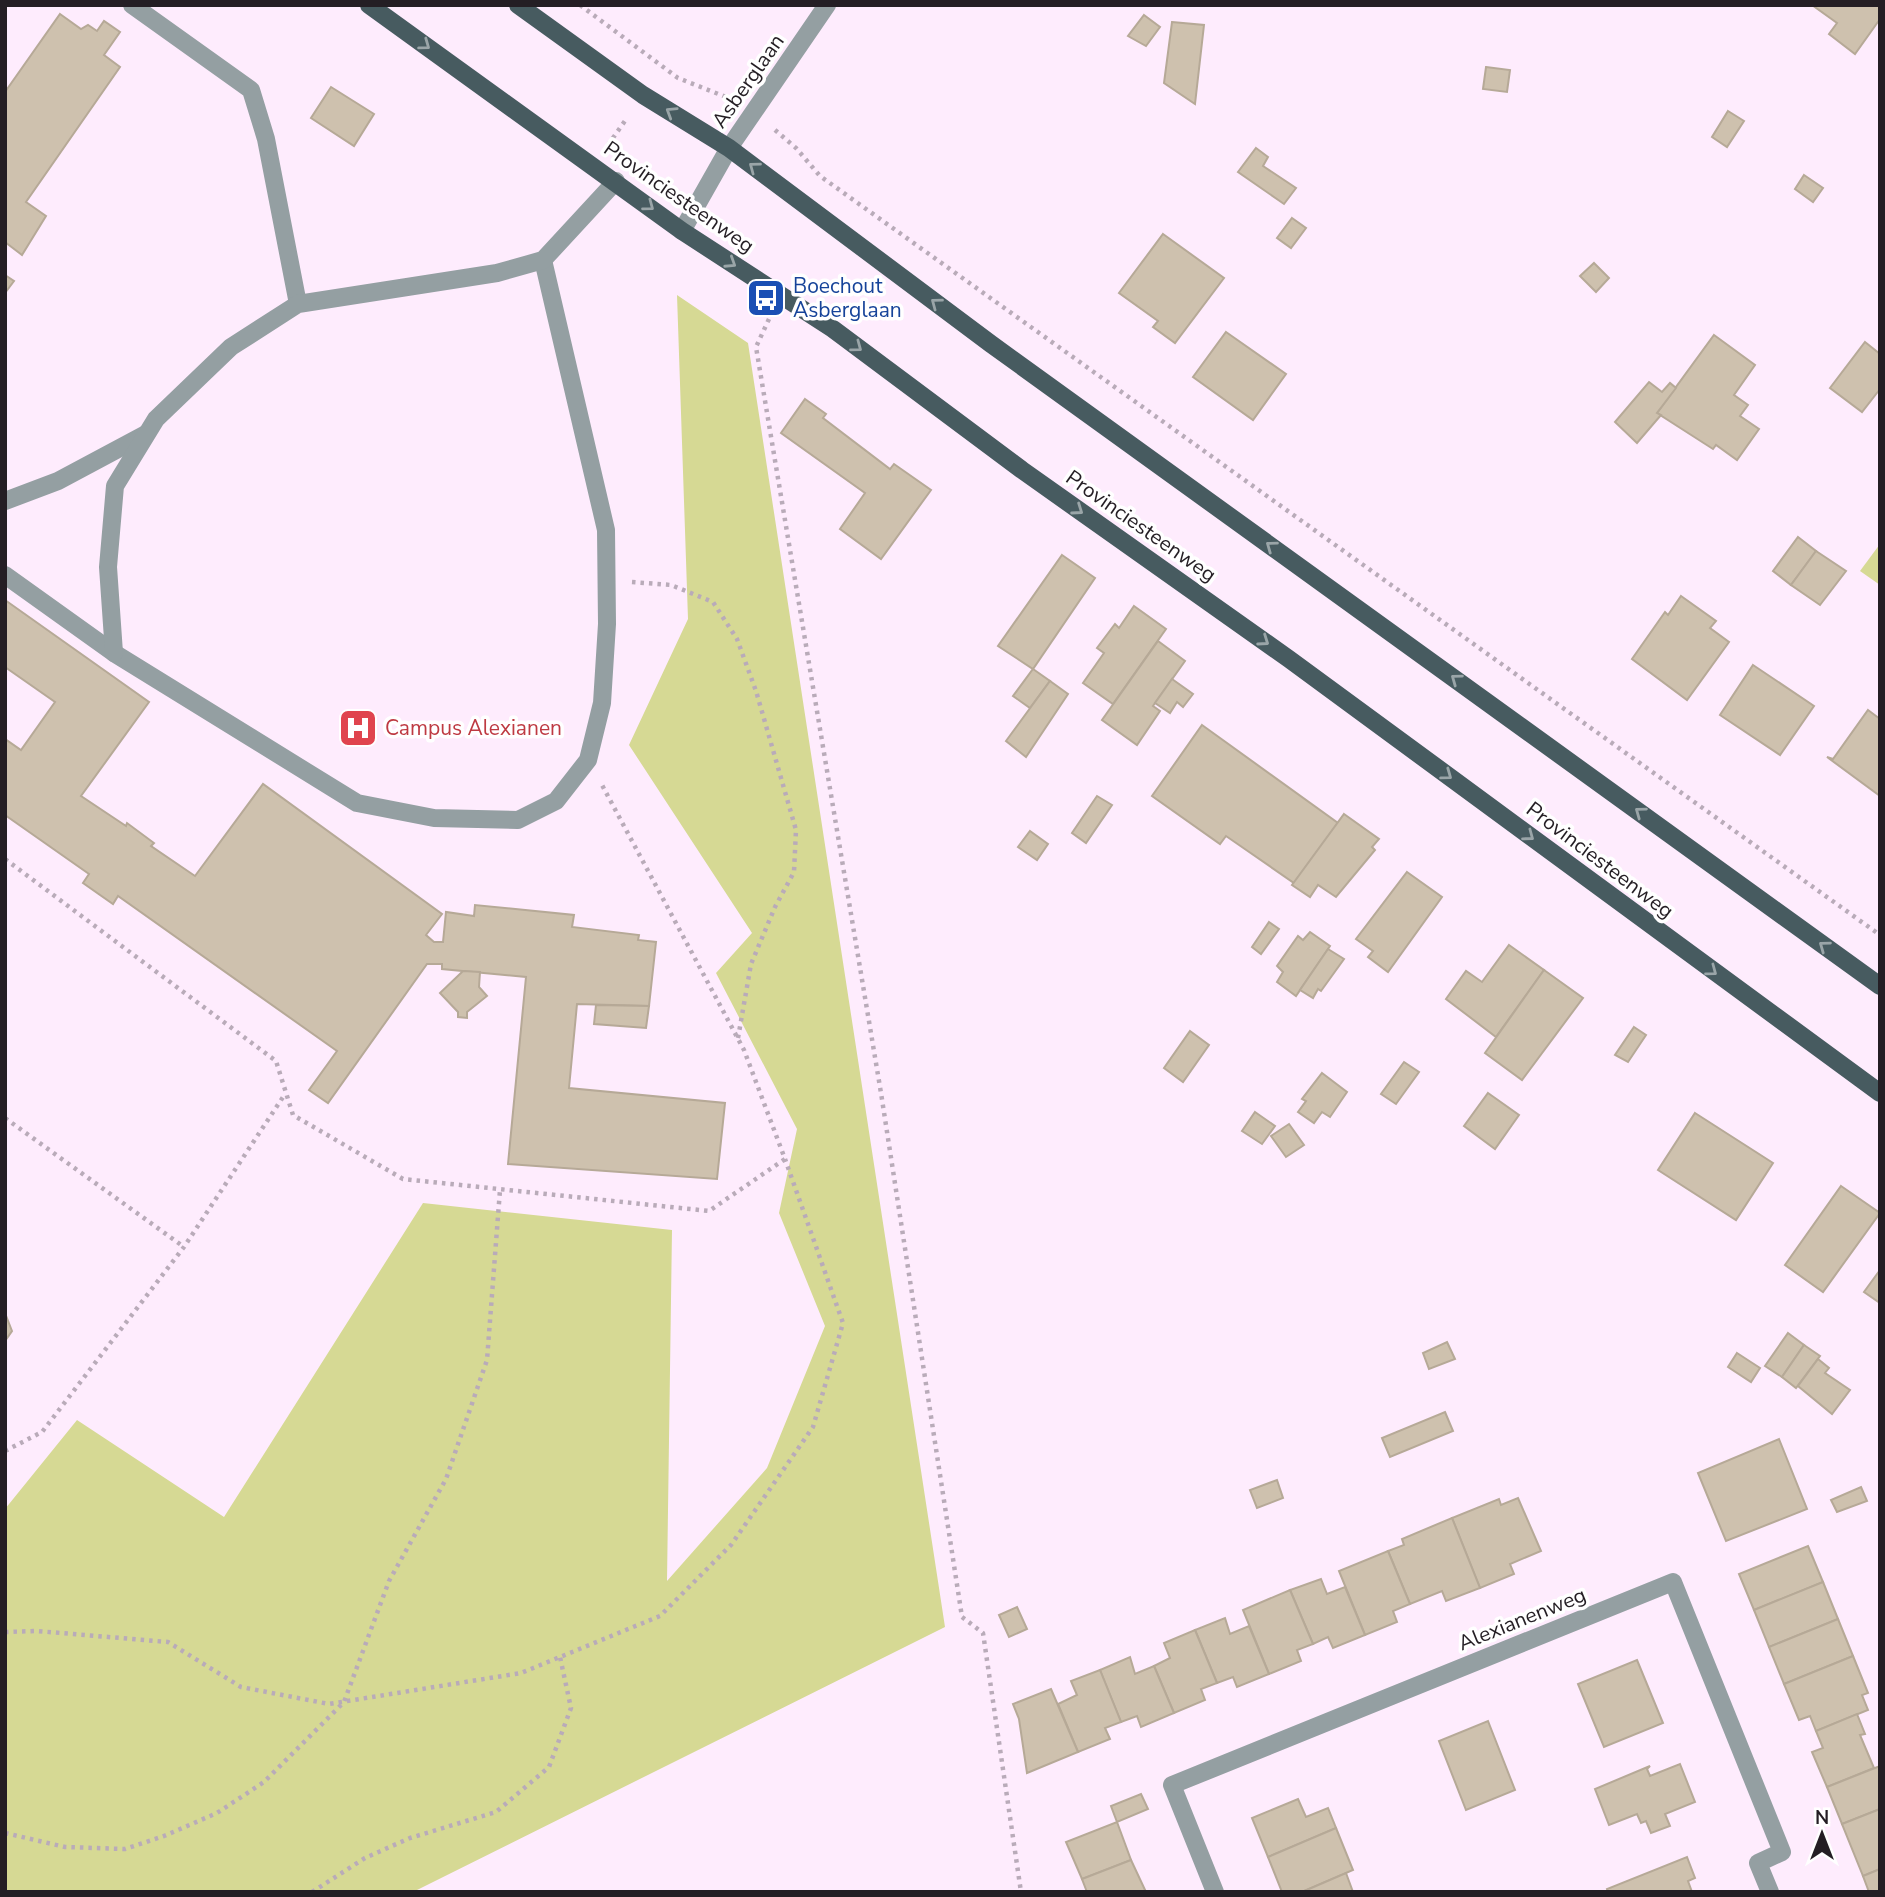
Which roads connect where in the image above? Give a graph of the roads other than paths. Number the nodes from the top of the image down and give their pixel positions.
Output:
1 (132, 5) edge
2 (369, 5) edge
3 (518, 5) edge
4 (827, 5) edge
5 (729, 148) junction
6 (616, 181) junction
7 (682, 230) junction
8 (543, 260) junction
9 (298, 304) junction
10 (146, 435) junction
11 (5, 501) edge
12 (5, 575) edge
13 (114, 653) junction
14 (1880, 986) edge
15 (1880, 1093) edge
16 (1215, 1892) edge
17 (1770, 1892) edge

1 - 9 street
2 -> 6 main road, Provinciesteenweg
5 -> 3 main road
4 - 5 street, Asberglaan
5 - 7 street, Asberglaan
14 -> 5 main road
6 -> 7 main road, Provinciesteenweg
6 - 8 street
7 -> 15 main road, Provinciesteenweg
8 - 9 street
8 - 13 street
9 - 10 street
10 - 11 street
10 - 13 street
12 - 13 street
16 - 17 street, Alexianenweg

